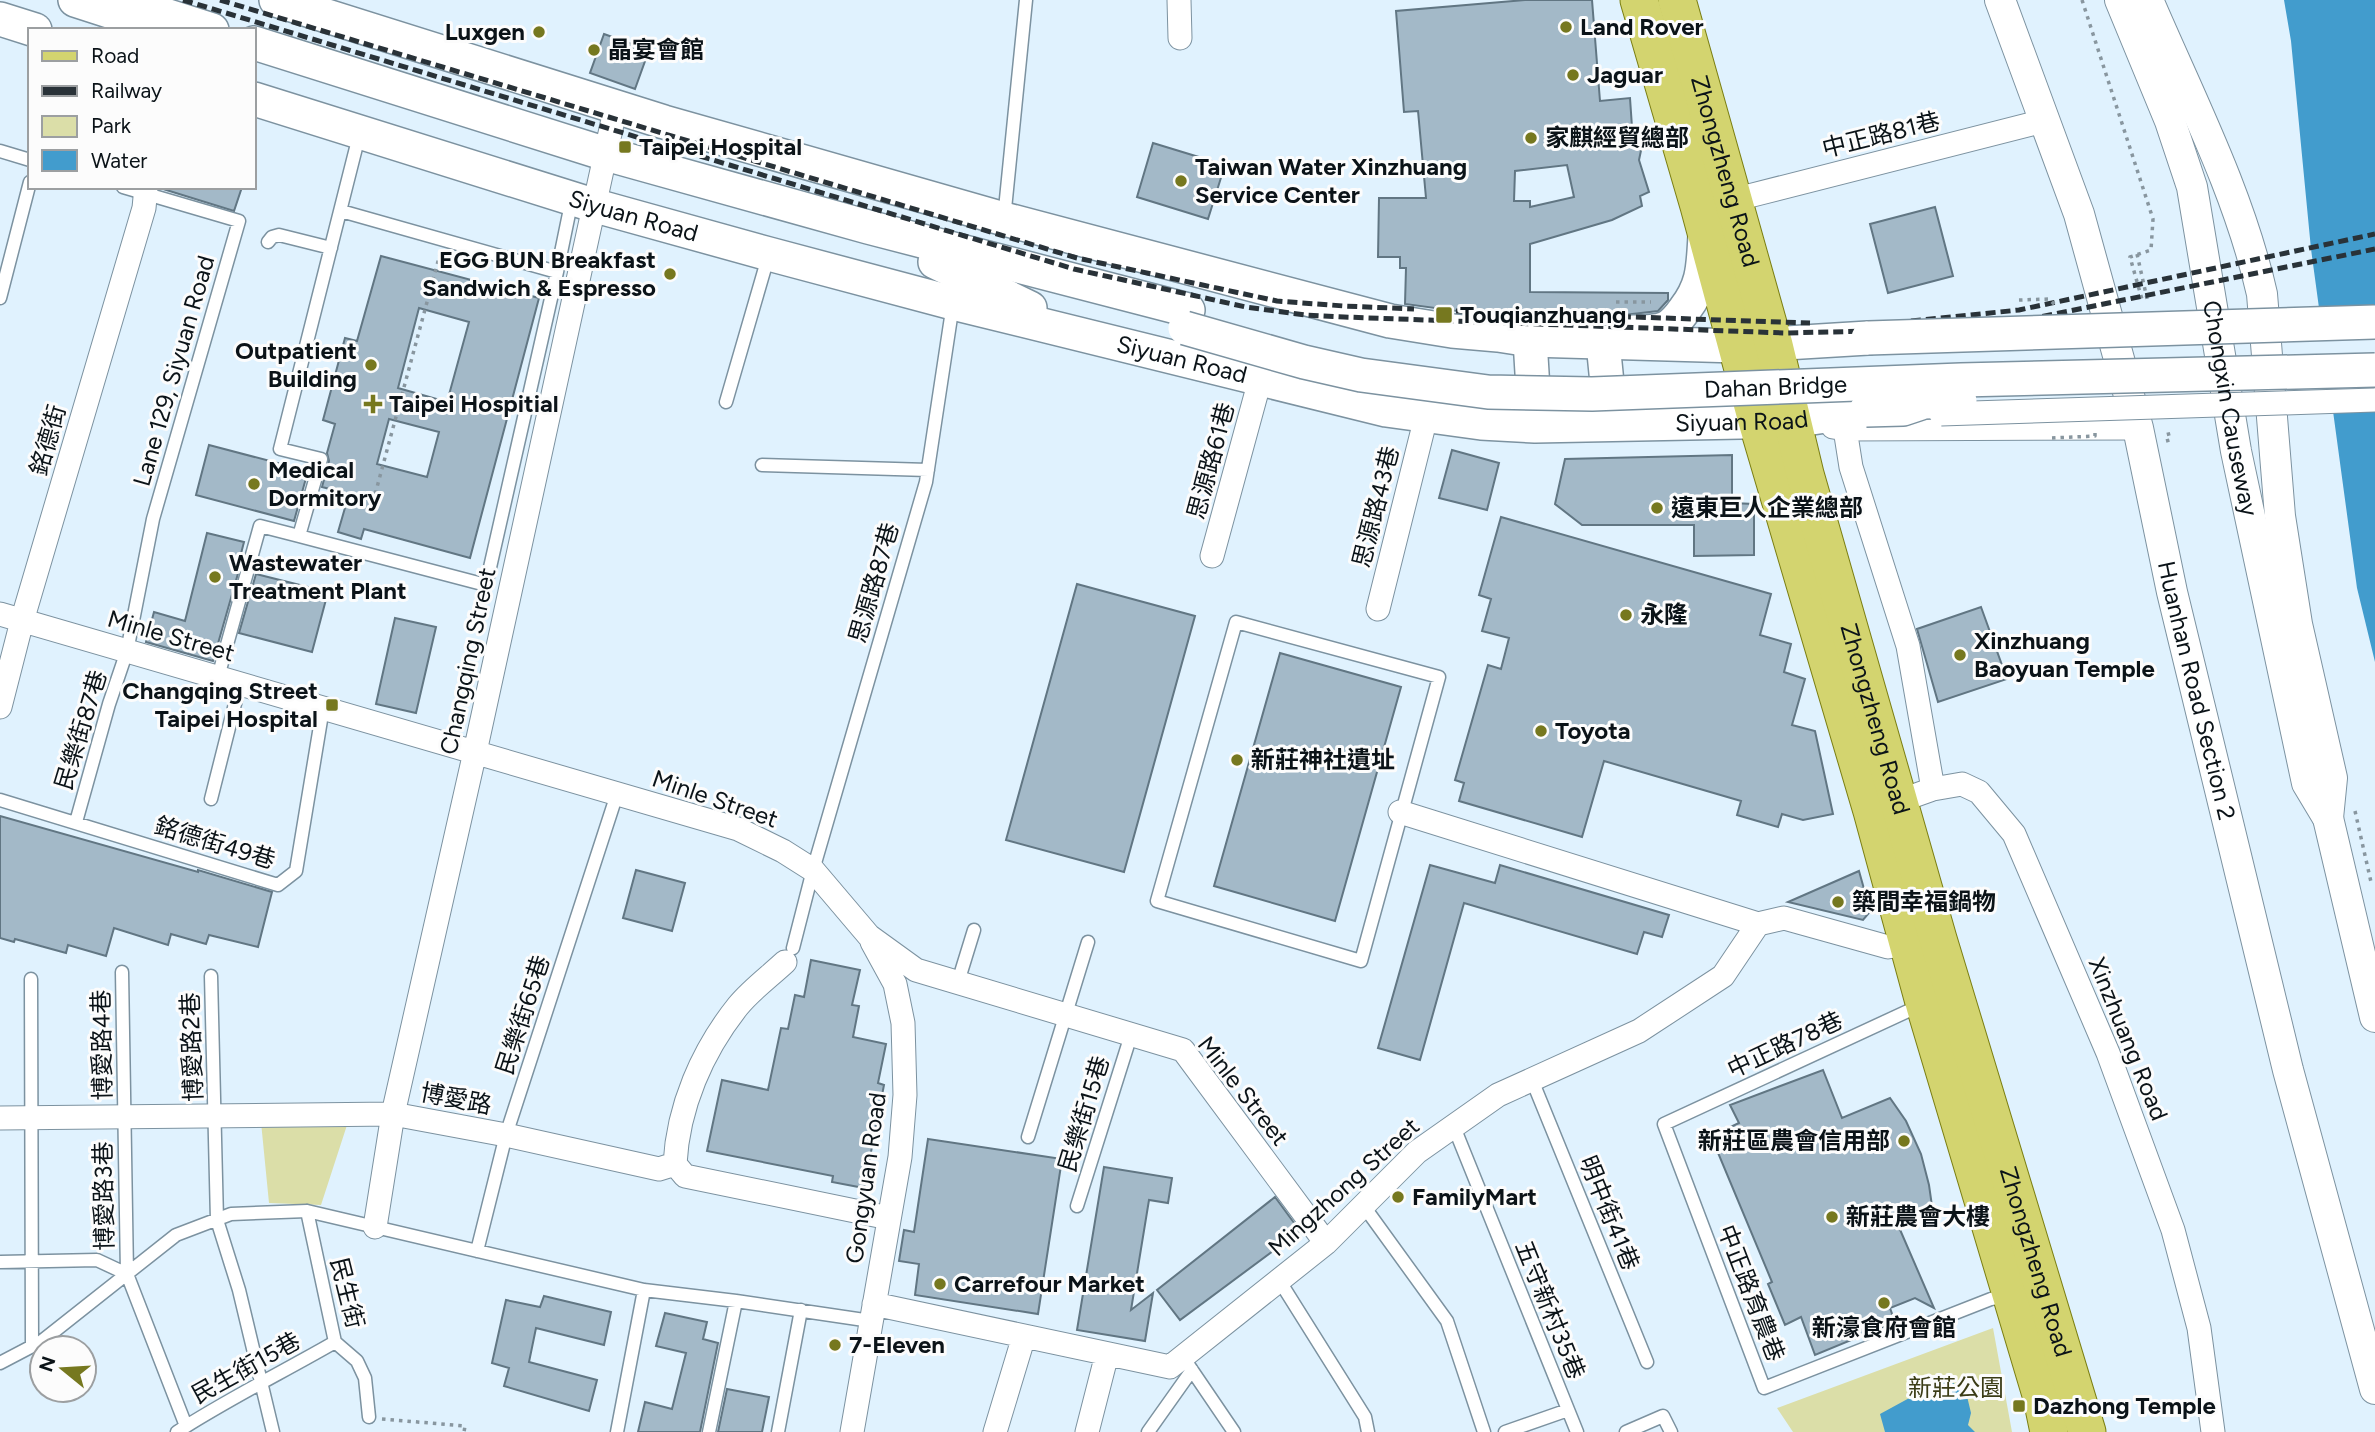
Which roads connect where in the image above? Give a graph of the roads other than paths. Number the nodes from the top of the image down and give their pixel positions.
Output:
1 (75, 0) edge
2 (118, 0) edge
3 (276, 0) edge
4 (1026, 0) edge
5 (1179, 0) edge
6 (2000, 0) edge
7 (2120, 0) edge
8 (2148, 0) edge
9 (1685, 2) edge
10 (317, 6) edge
11 (1642, 9) edge
12 (0, 19) edge
13 (29, 28) edge
14 (162, 28) edge
15 (206, 28) edge
16 (1180, 38) dead end
17 (256, 44) edge
18 (256, 58) edge
19 (256, 100) edge
20 (616, 106) junction
21 (2043, 121) junction
22 (360, 132) junction
23 (0, 151) edge
24 (28, 159) edge
25 (605, 162) junction
26 (28, 189) edge
27 (138, 189) edge
28 (1733, 200) junction
29 (584, 203) junction
30 (341, 211) junction
31 (1004, 219) junction
32 (868, 227) junction
33 (1706, 230) junction
34 (268, 242) dead end
35 (331, 248) junction
36 (769, 254) junction
37 (935, 262) junction
38 (556, 272) junction
39 (0, 298) edge
40 (953, 303) junction
41 (1187, 319) junction
42 (2108, 320) junction
43 (2375, 322) edge
44 (1498, 335) junction
45 (1093, 338) junction
46 (1530, 340) junction
47 (1603, 342) junction
48 (1774, 345) junction
49 (1737, 346) junction
50 (2375, 349) edge
51 (2375, 370) edge
52 (1260, 380) junction
53 (2375, 388) edge
54 (2375, 400) edge
55 (726, 402) dead end
56 (1903, 410) junction
57 (1426, 417) junction
58 (1856, 420) junction
59 (1775, 421) junction
60 (1611, 425) junction
61 (1535, 426) junction
62 (2138, 428) junction
63 (762, 465) dead end
64 (928, 470) junction
65 (299, 536) junction
66 (1212, 556) dead end
67 (1378, 609) dead end
68 (11, 617) edge
69 (127, 651) junction
70 (218, 677) junction
71 (240, 684) junction
72 (0, 707) edge
73 (323, 708) junction
74 (475, 752) junction
75 (1933, 789) junction
76 (617, 794) junction
77 (211, 799) dead end
78 (0, 800) edge
79 (1886, 806) junction
80 (1400, 813) junction
81 (2328, 818) junction
82 (76, 821) junction
83 (813, 870) junction
84 (1758, 924) junction
85 (974, 930) dead end
86 (869, 936) junction
87 (1088, 942) dead end
88 (1923, 942) junction
89 (789, 955) joint
90 (122, 972) dead end
91 (211, 976) dead end
92 (32, 979) dead end
93 (958, 982) junction
94 (1925, 1006) junction
95 (1065, 1014) junction
96 (2375, 1017) edge
97 (1131, 1034) junction
98 (1532, 1080) junction
99 (393, 1114) junction
100 (215, 1116) junction
101 (32, 1117) junction
102 (123, 1117) junction
103 (0, 1118) edge
104 (1664, 1124) joint
105 (1454, 1127) junction
106 (506, 1135) junction
107 (1028, 1137) dead end
108 (675, 1164) junction
109 (1363, 1205) junction
110 (1077, 1206) dead end
111 (307, 1211) junction
112 (889, 1218) junction
113 (217, 1220) junction
114 (376, 1227) junction
115 (1326, 1243) junction
116 (477, 1251) junction
117 (32, 1260) junction
118 (0, 1262) edge
119 (127, 1274) junction
120 (1279, 1280) junction
121 (644, 1290) junction
122 (2010, 1295) junction
123 (736, 1301) junction
124 (802, 1310) junction
125 (873, 1312) junction
126 (32, 1334) edge
127 (51, 1334) edge
128 (1024, 1336) junction
129 (335, 1342) junction
130 (28, 1348) edge
131 (1107, 1354) junction
132 (1647, 1362) dead end
133 (0, 1363) edge
134 (1188, 1363) junction
135 (261, 1385) junction
136 (2375, 1389) edge
137 (1568, 1410) junction
138 (369, 1417) road end
139 (181, 1429) edge
140 (273, 1432) edge
141 (617, 1432) edge
142 (709, 1432) edge
143 (778, 1432) edge
144 (852, 1432) edge
145 (995, 1432) edge
146 (1087, 1432) edge
147 (1148, 1432) edge
148 (1234, 1432) edge
149 (1368, 1432) edge
150 (1484, 1432) edge
151 (1505, 1432) edge
152 (1577, 1432) edge
153 (1626, 1432) edge
154 (1671, 1432) edge
155 (2049, 1432) edge
156 (2087, 1432) edge
157 (2213, 1432) edge

1 - 14 main road
2 - 15 main road
3 - 10 main road
4 - 31 lane
5 - 16 street
6 - 21 street, Huanhan Road Section 2
7 - 81 street, Chongxin Causeway
8 - 81 street, Chongxin Causeway
9 - 11 street
9 - 28 main road, Zhongzheng Road
10 - 20 main road
11 - 33 main road, Zhongzheng Road
12 - 13 main road
17 - 25 main road, Siyuan Road
18 - 25 main road, Siyuan Road
19 - 22 main road, Siyuan Road
20 - 25 street, Changqing Street
20 - 31 main road
21 - 28 street, 中正路81巷
21 - 42 street, Huanhan Road Section 2
22 - 29 main road, Siyuan Road
22 - 30 lane
23 - 24 lane
25 - 29 street, Changqing Street
25 - 32 main road, Siyuan Road
25 - 37 main road, Siyuan Road
26 - 39 lane
27 - 68 street, 銘德街
27 - 69 lane, Lane 129, Siyuan Road
28 - 48 main road, Zhongzheng Road
29 - 36 main road, Siyuan Road
29 - 38 lane
29 - 74 street, Changqing Street
30 - 35 lane
30 - 38 lane
31 - 32 main road
31 - 44 main road
32 - 41 main road, Siyuan Road
33 - 44 main road
33 - 49 main road, Zhongzheng Road
34 - 35 lane
35 - 65 lane
36 - 40 main road, Siyuan Road
36 - 55 lane
37 - 41 main road, Siyuan Road
37 - 45 main road
38 - 65 lane
40 - 45 main road, Siyuan Road
40 - 64 lane, 思源路87巷
41 - 50 main road, Dahan Bridge
41 - 51 main road, Dahan Bridge, bridge
42 - 48 street
42 - 62 street, Huanhan Road Section 2
43 - 48 main road, bridge
44 - 46 main road
45 - 52 main road, Siyuan Road
46 - 47 main road
46 - 61 main road
47 - 49 main road
47 - 60 main road
48 - 49 main road
48 - 59 main road, Zhongzheng Road
49 - 59 main road, Zhongzheng Road
52 - 57 main road, Siyuan Road
52 - 66 street, 思源路61巷
53 - 56 main road, Siyuan Road, bridge
54 - 56 street, bridge
56 - 58 main road, Siyuan Road, bridge
57 - 61 main road, Siyuan Road
57 - 67 street, 思源路43巷
58 - 59 main road, Siyuan Road
58 - 62 street
58 - 75 street
59 - 60 main road, Siyuan Road
59 - 79 main road, Zhongzheng Road
60 - 61 main road, Siyuan Road
62 - 136 street, Huanhan Road Section 2
63 - 64 lane
64 - 83 lane, 思源路87巷
65 - 70 lane
68 - 69 street, Minle Street
68 - 72 street, 銘德街
69 - 70 street, Minle Street
69 - 82 lane, 民樂街87巷
70 - 71 street, Minle Street
71 - 73 street, Minle Street
71 - 77 lane
73 - 74 street, Minle Street
73 - 82 lane, 銘德街49巷
74 - 76 street, Minle Street
74 - 99 street, Changqing Street
75 - 79 street, Xinzhuang Road
75 - 157 street, Xinzhuang Road
76 - 83 street, Minle Street
76 - 106 lane, 民樂街65巷
78 - 82 lane, 銘德街49巷
79 - 88 main road, Zhongzheng Road
80 - 80 lane
80 - 84 street
81 - 96 street, Chongxin Causeway
83 - 86 street, Minle Street
83 - 89 lane, 思源路87巷
84 - 88 street
84 - 98 street, Mingzhong Street
85 - 93 lane
86 - 93 street, Minle Street
86 - 112 street, Gongyuan Road
87 - 95 lane
88 - 94 main road, Zhongzheng Road
88 - 156 main road, Zhongzheng Road
89 - 108 street
90 - 102 lane, 博愛路4巷
91 - 100 lane, 博愛路2巷
92 - 101 lane
93 - 95 street, Minle Street
94 - 104 lane, 中正路78巷
94 - 122 main road, Zhongzheng Road
95 - 97 street, Minle Street
95 - 107 lane
97 - 110 lane, 民樂街15巷
97 - 115 street, Minle Street
98 - 105 street, Mingzhong Street
98 - 132 lane, 明中街41巷
99 - 100 street, 博愛路
99 - 106 street, 博愛路
99 - 114 street, Changqing Street
100 - 102 street, 博愛路
100 - 113 lane, 博愛路2巷
101 - 102 street, 博愛路
101 - 103 street, 博愛路
101 - 117 lane
102 - 119 lane, 博愛路3巷
104 - 122 lane, 中正路育農巷
105 - 109 street, Mingzhong Street
105 - 137 lane, 五守新村35巷
106 - 108 street, 博愛路
106 - 116 lane, 民樂街65巷
108 - 112 street
109 - 115 street, Mingzhong Street
109 - 150 lane
111 - 113 lane
111 - 114 lane
111 - 129 lane, 民生街
112 - 125 street, Gongyuan Road
113 - 119 lane
113 - 135 lane, 博愛路2巷
114 - 116 lane
115 - 120 street, Mingzhong Street
116 - 121 lane
117 - 118 lane
117 - 119 lane
117 - 126 lane
119 - 127 lane
119 - 139 lane, 博愛路3巷
120 - 134 street, Mingzhong Street
120 - 149 lane
121 - 123 lane
121 - 141 lane
122 - 155 main road, Zhongzheng Road
123 - 124 lane
123 - 142 lane
124 - 125 lane
124 - 143 lane
125 - 128 street, Mingzhong Street
125 - 144 street, Gongyuan Road
128 - 131 street, Mingzhong Street
128 - 145 street
129 - 135 lane, 民生街15巷
129 - 138 lane, 民生街
130 - 133 lane
131 - 134 street, Mingzhong Street
131 - 146 street
134 - 147 lane
134 - 148 lane
135 - 139 lane, 民生街15巷
135 - 140 lane, 博愛路2巷
137 - 151 lane
137 - 152 lane, 五守新村35巷
153 - 154 lane

